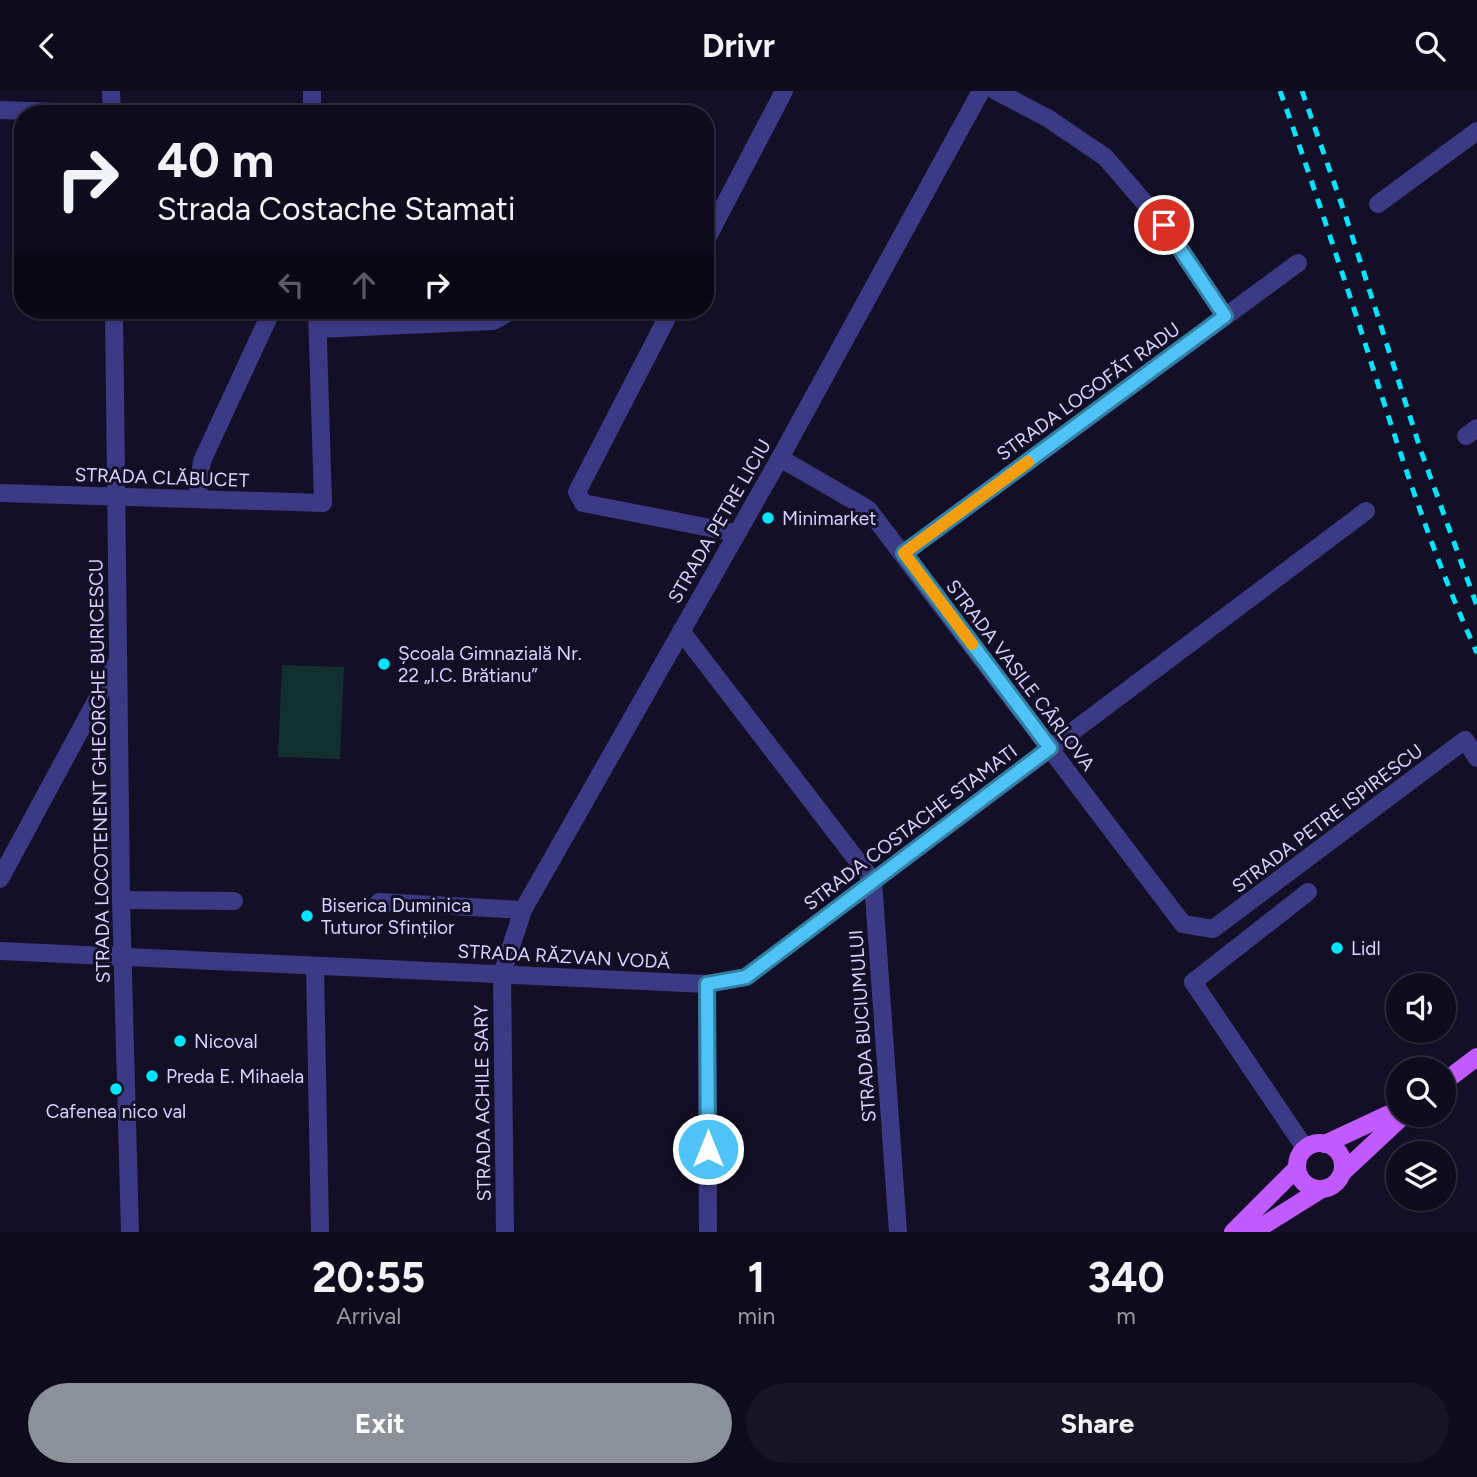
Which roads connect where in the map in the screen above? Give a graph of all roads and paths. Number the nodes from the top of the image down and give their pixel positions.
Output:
1 (784, 91) edge
2 (981, 91) edge
3 (996, 91) edge
4 (1474, 138) edge
5 (1378, 204) dead end
6 (714, 226) edge
7 (1298, 263) dead end
8 (1225, 316) junction
9 (114, 319) edge
10 (268, 319) edge
11 (317, 319) edge
12 (497, 319) edge
13 (666, 319) edge
14 (318, 329) junction
15 (780, 458) junction
16 (0, 493) edge
17 (116, 497) junction
18 (197, 499) junction
19 (1366, 511) dead end
20 (736, 533) junction
21 (904, 553) junction
22 (681, 631) junction
23 (118, 661) junction
24 (1050, 748) junction
25 (1477, 758) edge
26 (0, 879) edge
27 (873, 881) junction
28 (1308, 892) dead end
29 (121, 900) junction
30 (234, 901) dead end
31 (379, 902) dead end
32 (523, 910) junction
33 (1213, 929) joint
34 (0, 951) edge
35 (122, 957) junction
36 (315, 966) junction
37 (502, 974) junction
38 (707, 984) junction
39 (1477, 1057) edge
40 (1456, 1073) edge
41 (1386, 1116) edge
42 (1391, 1127) edge
43 (1325, 1144) junction
44 (1305, 1148) junction
45 (1296, 1169) junction
46 (1342, 1173) junction
47 (1320, 1190) junction
48 (1255, 1231) edge
49 (130, 1232) edge
50 (320, 1232) edge
51 (505, 1232) edge
52 (708, 1232) edge
53 (898, 1232) edge
54 (1233, 1232) edge

1 - 6 street
2 - 15 street, STRADA PETRE LICIU
3 - 8 street
4 - 5 street
7 - 8 street, STRADA LOGOFĂT RADU
8 - 21 street, STRADA LOGOFĂT RADU
9 - 17 street, STRADA LOCOTENENT GHEORGHE BURICESCU
10 - 18 street
11 - 14 street
12 - 14 street
13 - 20 street
14 - 18 street, STRADA CLĂBUCET
15 - 20 street, STRADA PETRE LICIU
15 - 21 street, STRADA VASILE CÂRLOVA
16 - 17 street, STRADA CLĂBUCET
17 - 18 street, STRADA CLĂBUCET
17 - 23 street, STRADA LOCOTENENT GHEORGHE BURICESCU
19 - 24 street, STRADA COSTACHE STAMATI
20 - 22 street, STRADA PETRE LICIU
21 - 24 street, STRADA VASILE CÂRLOVA
22 - 27 street
22 - 32 street, STRADA PETRE LICIU
23 - 26 street
23 - 29 street, STRADA LOCOTENENT GHEORGHE BURICESCU
24 - 27 street, STRADA COSTACHE STAMATI
24 - 33 street, STRADA VASILE CÂRLOVA
25 - 33 street, STRADA PETRE ISPIRESCU
27 - 38 street, STRADA COSTACHE STAMATI
27 - 53 street, STRADA BUCIUMULUI
28 - 44 street
29 - 30 street
29 - 35 street, STRADA LOCOTENENT GHEORGHE BURICESCU
31 - 32 street
32 - 37 street, STRADA PETRE LICIU
34 - 35 street, STRADA RĂZVAN VODĂ
35 - 36 street, STRADA RĂZVAN VODĂ
35 - 49 street, STRADA LOCOTENENT GHEORGHE BURICESCU
36 - 37 street, STRADA RĂZVAN VODĂ
36 - 50 street
37 - 38 street, STRADA RĂZVAN VODĂ
37 - 51 street, STRADA ACHILE SARY
38 - 52 street
39 - 40 main road
41 - 43 main road
42 - 46 main road
43 - 44 main road
43 - 46 main road
44 - 45 main road
45 - 47 main road
45 - 54 main road
46 - 47 main road
47 - 48 main road

